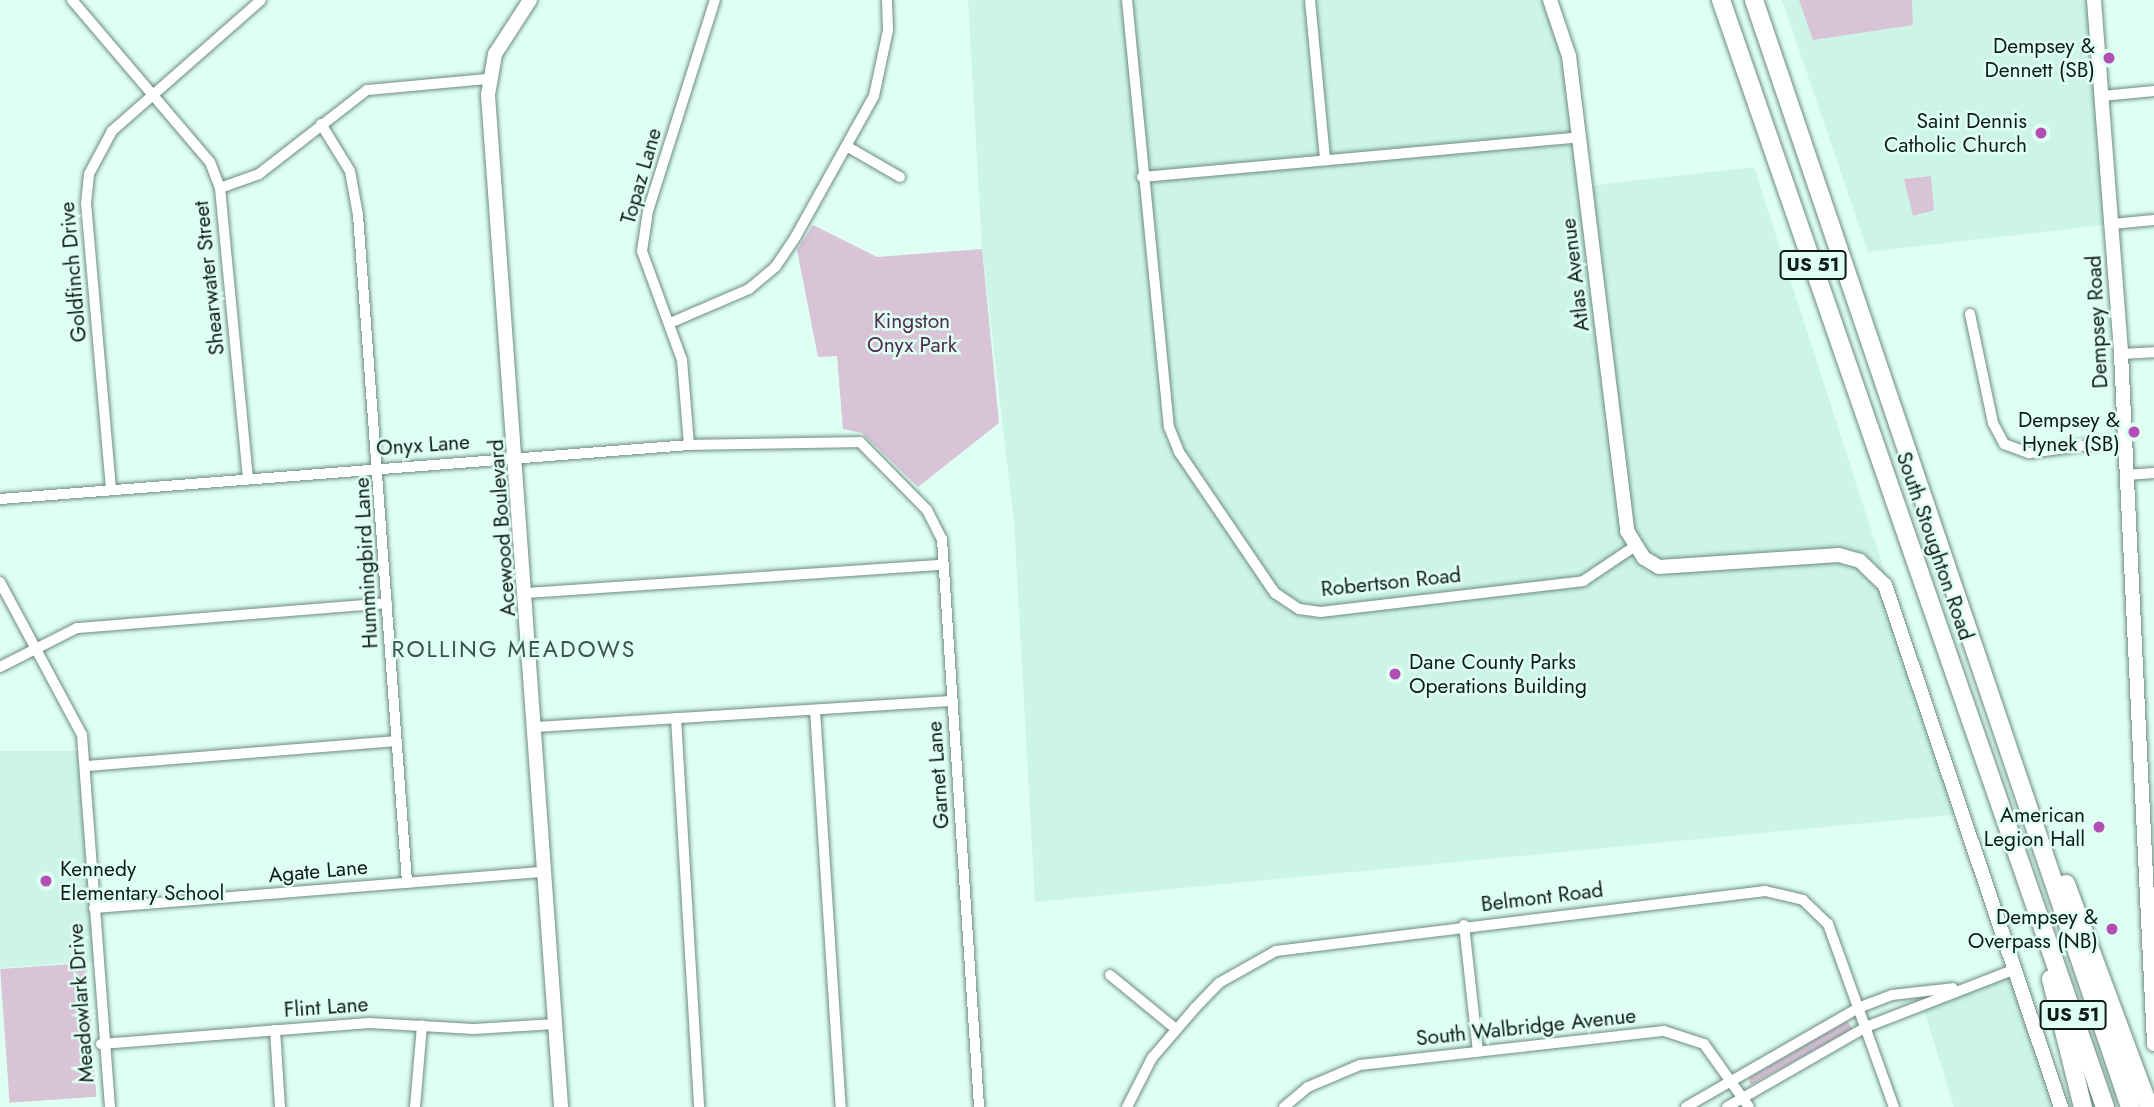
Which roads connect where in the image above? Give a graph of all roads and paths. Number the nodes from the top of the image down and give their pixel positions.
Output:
1 (72, 0) edge
2 (261, 0) edge
3 (530, 0) edge
4 (715, 0) edge
5 (887, 0) edge
6 (1127, 0) edge
7 (1310, 0) edge
8 (1550, 0) edge
9 (1721, 0) edge
10 (1754, 0) edge
11 (2094, 0) edge
12 (488, 79) junction
13 (2154, 91) edge
14 (153, 94) junction
15 (2102, 96) junction
16 (321, 124) junction
17 (1580, 137) junction
18 (848, 148) junction
19 (1325, 160) junction
20 (900, 177) dead end
21 (1142, 177) junction
22 (220, 188) junction
23 (2154, 220) edge
24 (2112, 224) junction
25 (1970, 314) dead end
26 (670, 323) junction
27 (2154, 352) edge
28 (2120, 355) junction
29 (2125, 440) junction
30 (689, 445) junction
31 (518, 457) junction
32 (882, 462) joint
33 (380, 467) junction
34 (2154, 473) edge
35 (2126, 475) junction
36 (248, 478) junction
37 (111, 489) junction
38 (0, 499) edge
39 (1932, 521) junction
40 (1905, 530) junction
41 (1635, 546) junction
42 (944, 565) junction
43 (0, 582) edge
44 (528, 593) junction
45 (387, 603) junction
46 (39, 647) junction
47 (0, 667) edge
48 (953, 701) junction
49 (815, 710) junction
50 (676, 718) junction
51 (537, 727) junction
52 (2007, 740) junction
53 (395, 741) junction
54 (86, 766) junction
55 (2148, 779) edge
56 (545, 872) junction
57 (407, 883) junction
58 (94, 908) junction
59 (2041, 924) junction
60 (1464, 925) junction
61 (2013, 970) junction
62 (1110, 975) dead end
63 (1960, 987) junction
64 (1858, 1008) junction
65 (555, 1024) junction
66 (422, 1026) junction
67 (1866, 1027) junction
68 (1176, 1029) junction
69 (275, 1030) junction
70 (101, 1044) junction
71 (2154, 1045) edge
72 (1478, 1051) junction
73 (1733, 1079) junction
74 (1746, 1102) edge
75 (110, 1107) edge
76 (280, 1107) edge
77 (415, 1107) edge
78 (561, 1107) edge
79 (699, 1107) edge
80 (841, 1107) edge
81 (979, 1107) edge
82 (1127, 1107) edge
83 (1284, 1107) edge
84 (1686, 1107) edge
85 (1727, 1107) edge
86 (1894, 1107) edge
87 (2061, 1107) edge
88 (2083, 1107) edge
89 (2105, 1107) edge
90 (2130, 1107) edge
91 (2149, 1107) edge

1 - 14 street, Shearwater Street
2 - 14 street, Goldfinch Drive
3 - 12 street, Acewood Boulevard
4 - 26 street, Topaz Lane
5 - 18 street
6 - 21 street, Robertson Road
7 - 19 street
8 - 17 street, Atlas Avenue
9 - 40 main road, South Stoughton Road / US 51
10 - 39 main road, South Stoughton Road / US 51
11 - 15 street, Dempsey Road
12 - 16 street
12 - 31 street, Acewood Boulevard
13 - 15 street
14 - 22 street, Shearwater Street
14 - 37 street, Goldfinch Drive
15 - 24 street, Dempsey Road
16 - 22 street
16 - 33 street, Hummingbird Lane
17 - 19 street
17 - 41 street, Atlas Avenue
18 - 20 street
18 - 26 street
19 - 21 street
21 - 41 street, Robertson Road
22 - 36 street, Shearwater Street
23 - 24 street
24 - 28 street, Dempsey Road
25 - 29 street
26 - 30 street, Topaz Lane
27 - 28 street
28 - 29 street, Dempsey Road
29 - 35 street, Dempsey Road
30 - 31 street, Onyx Lane
30 - 32 street, Onyx Lane
31 - 33 street, Onyx Lane
31 - 44 street, Acewood Boulevard
32 - 42 street, Garnet Lane
33 - 36 street, Onyx Lane
33 - 45 street, Hummingbird Lane
34 - 35 street
35 - 55 street, Dempsey Road
36 - 37 street, Onyx Lane
37 - 38 street, Onyx Lane
39 - 40 main road
39 - 52 main road, South Stoughton Road / US 51
40 - 59 main road, South Stoughton Road / US 51
41 - 61 street
42 - 44 street
42 - 48 street, Garnet Lane
43 - 46 street, Meadowlark Drive
44 - 51 street, Acewood Boulevard
45 - 46 street
45 - 53 street, Hummingbird Lane
46 - 47 street
46 - 54 street, Meadowlark Drive
48 - 49 street
48 - 81 street, Garnet Lane
49 - 50 street
49 - 80 street
50 - 51 street
50 - 79 street
51 - 56 street, Acewood Boulevard
52 - 90 main road, South Stoughton Road / US 51
52 - 91 main road
53 - 54 street
53 - 57 street, Hummingbird Lane
54 - 58 street, Meadowlark Drive
55 - 71 street, Dempsey Road
56 - 57 street, Agate Lane
56 - 65 street, Acewood Boulevard
57 - 58 street, Agate Lane
58 - 70 street, Meadowlark Drive
59 - 88 main road
59 - 89 main road, South Stoughton Road / US 51
60 - 64 street, Belmont Road
60 - 68 street, Belmont Road
60 - 72 street
61 - 63 street
61 - 87 street
62 - 68 street
63 - 64 street
63 - 67 street
64 - 67 street, Belmont Road
64 - 73 street
65 - 66 street, Flint Lane
65 - 78 street, Acewood Boulevard
66 - 69 street, Flint Lane
66 - 77 street
67 - 74 street
67 - 86 street, Belmont Road
68 - 82 street, Belmont Road
69 - 70 street, Flint Lane
69 - 76 street
70 - 75 street, Meadowlark Drive
72 - 73 street, South Walbridge Avenue
72 - 83 street, South Walbridge Avenue
73 - 74 street, South Walbridge Avenue
73 - 84 street
74 - 85 street

